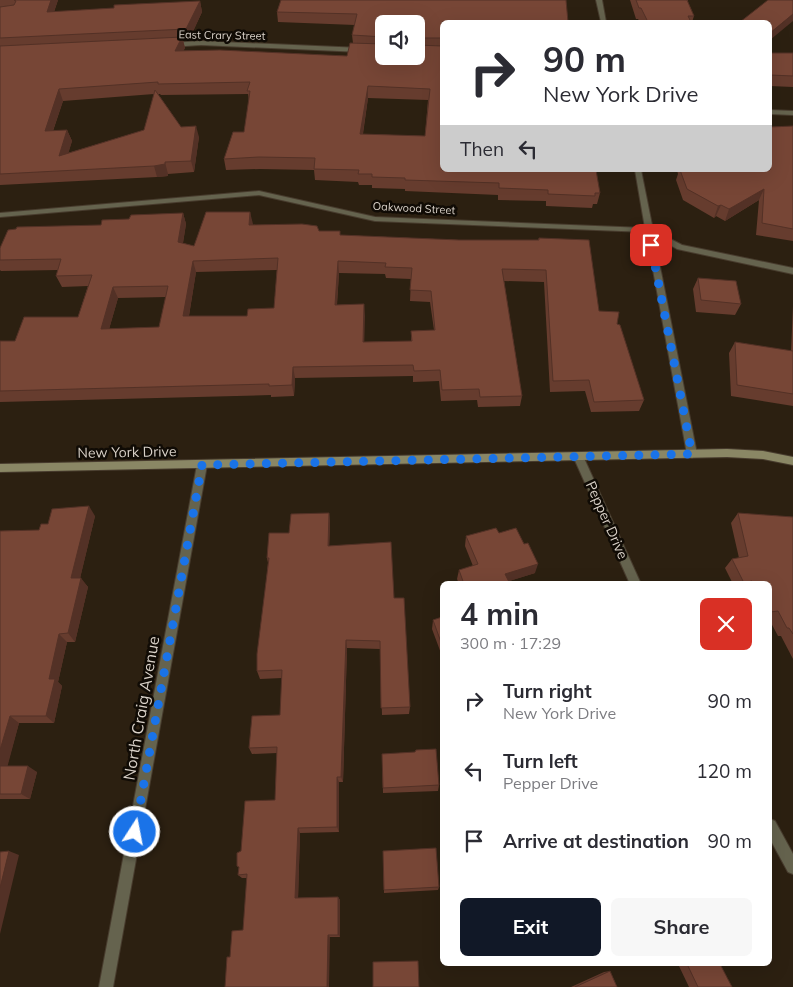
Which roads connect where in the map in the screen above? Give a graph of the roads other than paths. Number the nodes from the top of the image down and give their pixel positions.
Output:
1 (599, 0) edge
2 (604, 20) edge
3 (163, 45) edge
4 (375, 51) edge
5 (772, 112) edge
6 (793, 112) edge
7 (638, 172) edge
8 (0, 214) edge
9 (648, 230) junction
10 (793, 270) edge
11 (692, 454) junction
12 (578, 456) junction
13 (793, 460) edge
14 (202, 465) junction
15 (0, 468) edge
16 (635, 581) edge
17 (772, 830) edge
18 (793, 867) edge
19 (106, 987) edge

1 - 2 street
3 - 4 street, East Crary Street
5 - 6 street
7 - 9 street
8 - 9 street, Oakwood Street
9 - 10 street, Oakwood Street
9 - 11 street
11 - 12 street, New York Drive
11 - 13 street, New York Drive
12 - 14 street, New York Drive
12 - 16 street, Pepper Drive
14 - 15 street, New York Drive
14 - 19 street, North Craig Avenue
17 - 18 street

